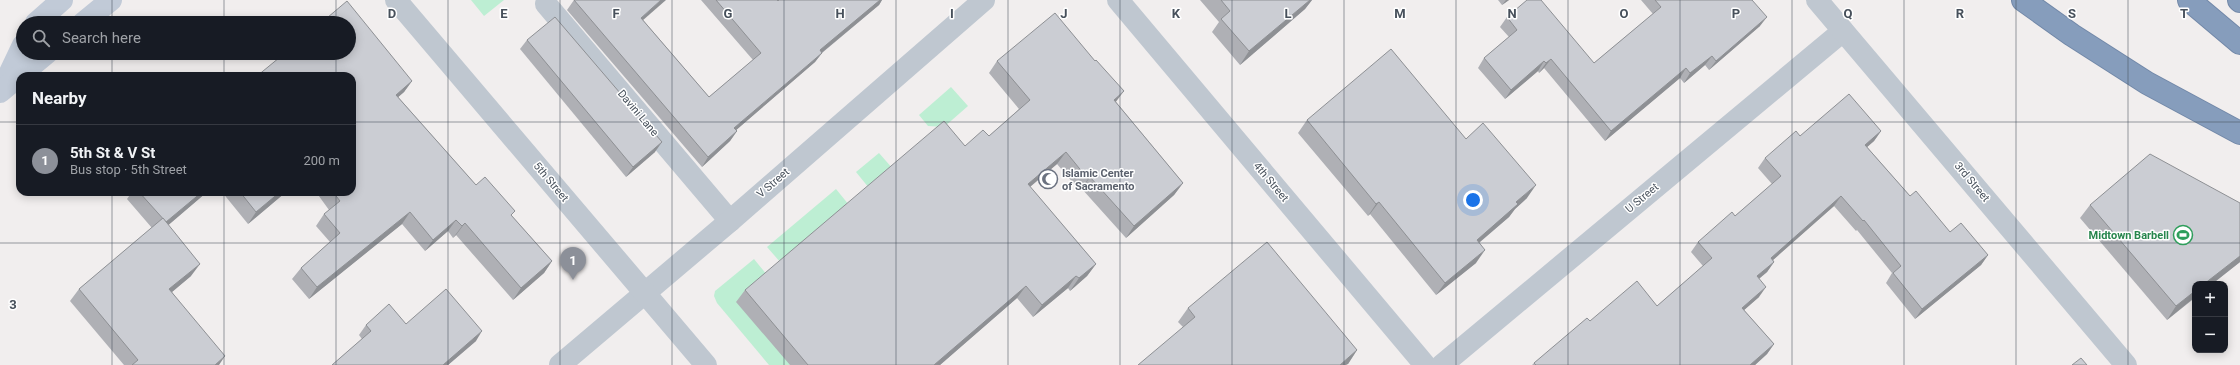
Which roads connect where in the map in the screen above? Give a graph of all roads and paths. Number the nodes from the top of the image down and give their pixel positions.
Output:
1 (62, 0) edge
2 (112, 0) edge
3 (396, 0) edge
4 (984, 0) edge
5 (1118, 0) edge
6 (1817, 0) edge
7 (2023, 0) edge
8 (2189, 0) edge
9 (546, 4) dead end
10 (44, 16) edge
11 (93, 16) edge
12 (1843, 31) junction
13 (2240, 43) edge
14 (16, 59) edge
15 (38, 60) edge
16 (24, 72) edge
17 (16, 78) edge
18 (0, 91) edge
19 (2240, 133) edge
20 (730, 221) junction
21 (645, 293) junction
22 (560, 365) edge
23 (706, 365) edge
24 (1425, 365) edge
25 (1442, 365) edge
26 (2126, 365) edge

1 - 10 main road
2 - 11 main road
3 - 21 street, 5th Street
4 - 20 street, V Street
5 - 24 street, 4th Street
6 - 12 street, 3rd Street
7 - 19 highway
8 - 13 highway
9 - 20 street, Davini Lane
12 - 25 street, U Street
12 - 26 street, 3rd Street
14 - 18 main road
15 - 16 main road
17 - 18 main road
20 - 21 street, V Street
21 - 22 street, V Street
21 - 23 street, 5th Street

